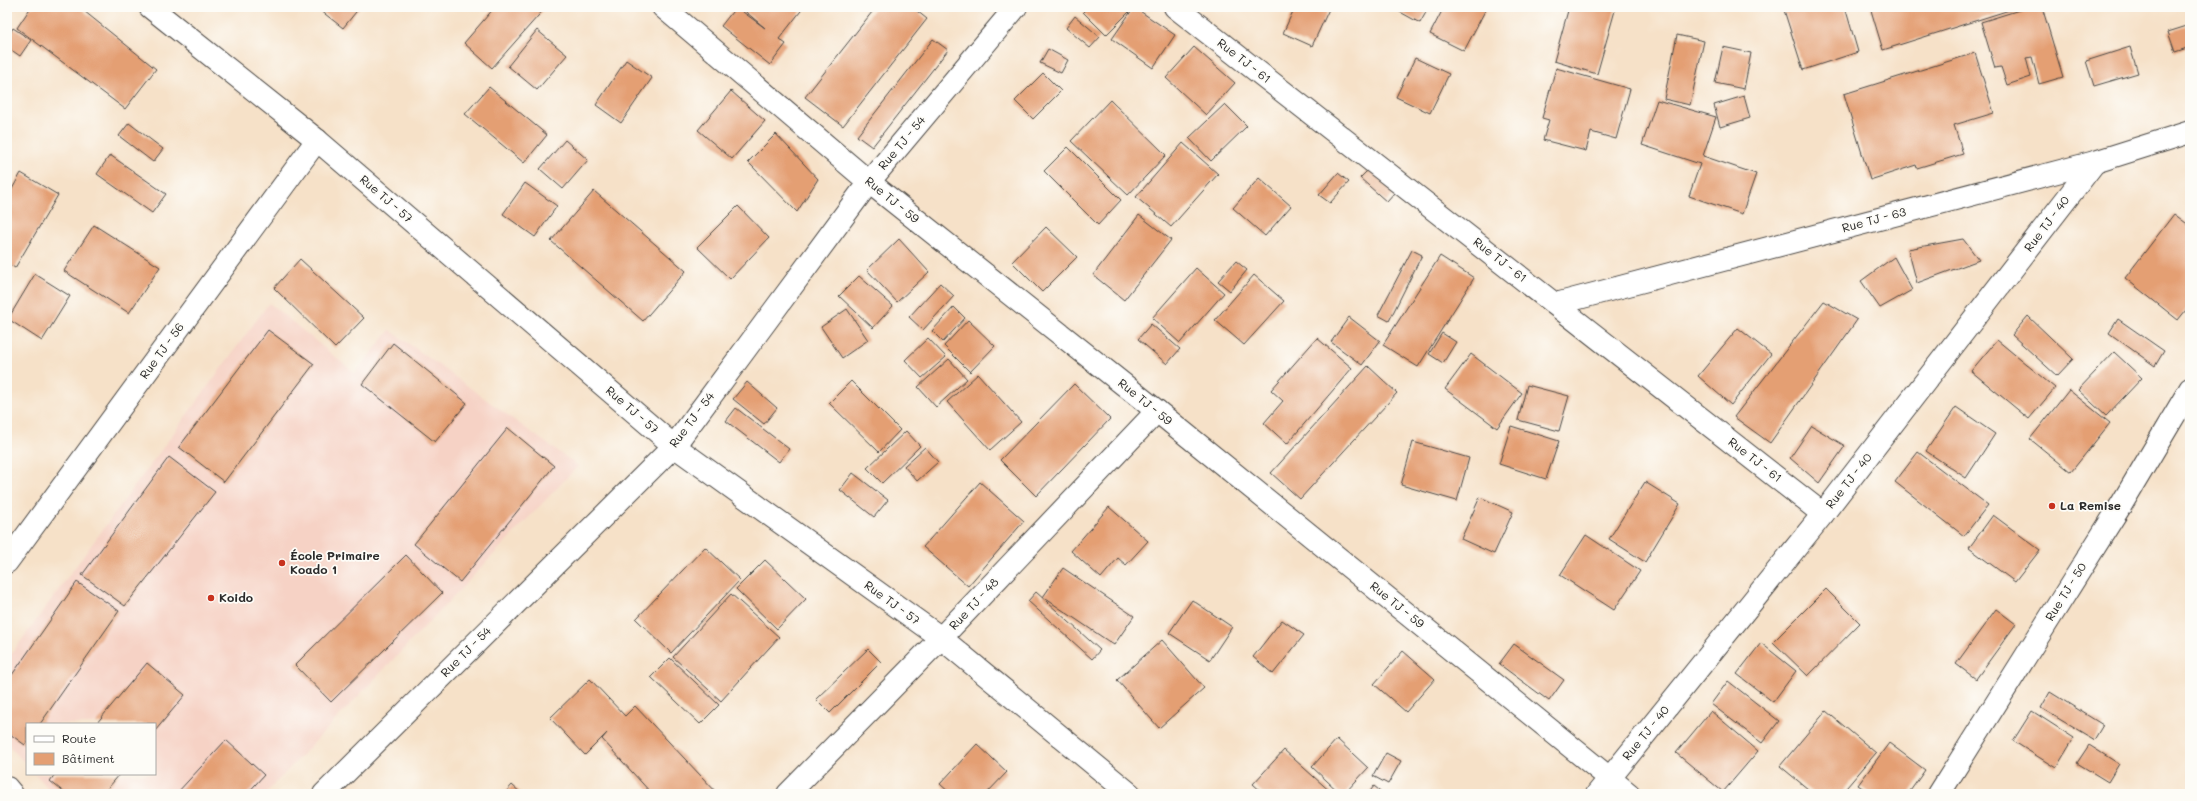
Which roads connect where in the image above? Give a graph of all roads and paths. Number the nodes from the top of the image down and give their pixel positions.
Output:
1 (150, 7) edge
2 (663, 7) edge
3 (1016, 7) edge
4 (1175, 7) edge
5 (2190, 132) edge
6 (317, 140) junction
7 (2095, 162) junction
8 (869, 182) junction
9 (1556, 304) junction
10 (2190, 389) edge
11 (1157, 411) junction
12 (674, 446) junction
13 (1823, 514) junction
14 (7, 562) edge
15 (941, 638) junction
16 (1603, 786) edge
17 (7, 788) edge
18 (1116, 790) edge
19 (12, 794) edge
20 (324, 794) edge
21 (788, 794) edge
22 (1629, 794) edge
23 (1939, 794) edge

1 - 6 street, Rue TJ - 57
2 - 8 street, Rue TJ - 59
3 - 8 street, Rue TJ - 54
4 - 9 street, Rue TJ - 61
5 - 7 street, Rue TJ - 63
6 - 12 street, Rue TJ - 57
6 - 14 street, Rue TJ - 56
7 - 9 street, Rue TJ - 63
7 - 13 street, Rue TJ - 40
8 - 11 street, Rue TJ - 59
8 - 12 street, Rue TJ - 54
9 - 13 street, Rue TJ - 61
10 - 23 street, Rue TJ - 50
11 - 15 street, Rue TJ - 48
11 - 16 street, Rue TJ - 59
12 - 15 street, Rue TJ - 57
12 - 20 street, Rue TJ - 54
13 - 16 street, Rue TJ - 40
15 - 18 street, Rue TJ - 57
15 - 21 street, Rue TJ - 48
16 - 22 street, Rue TJ - 59
17 - 19 street

